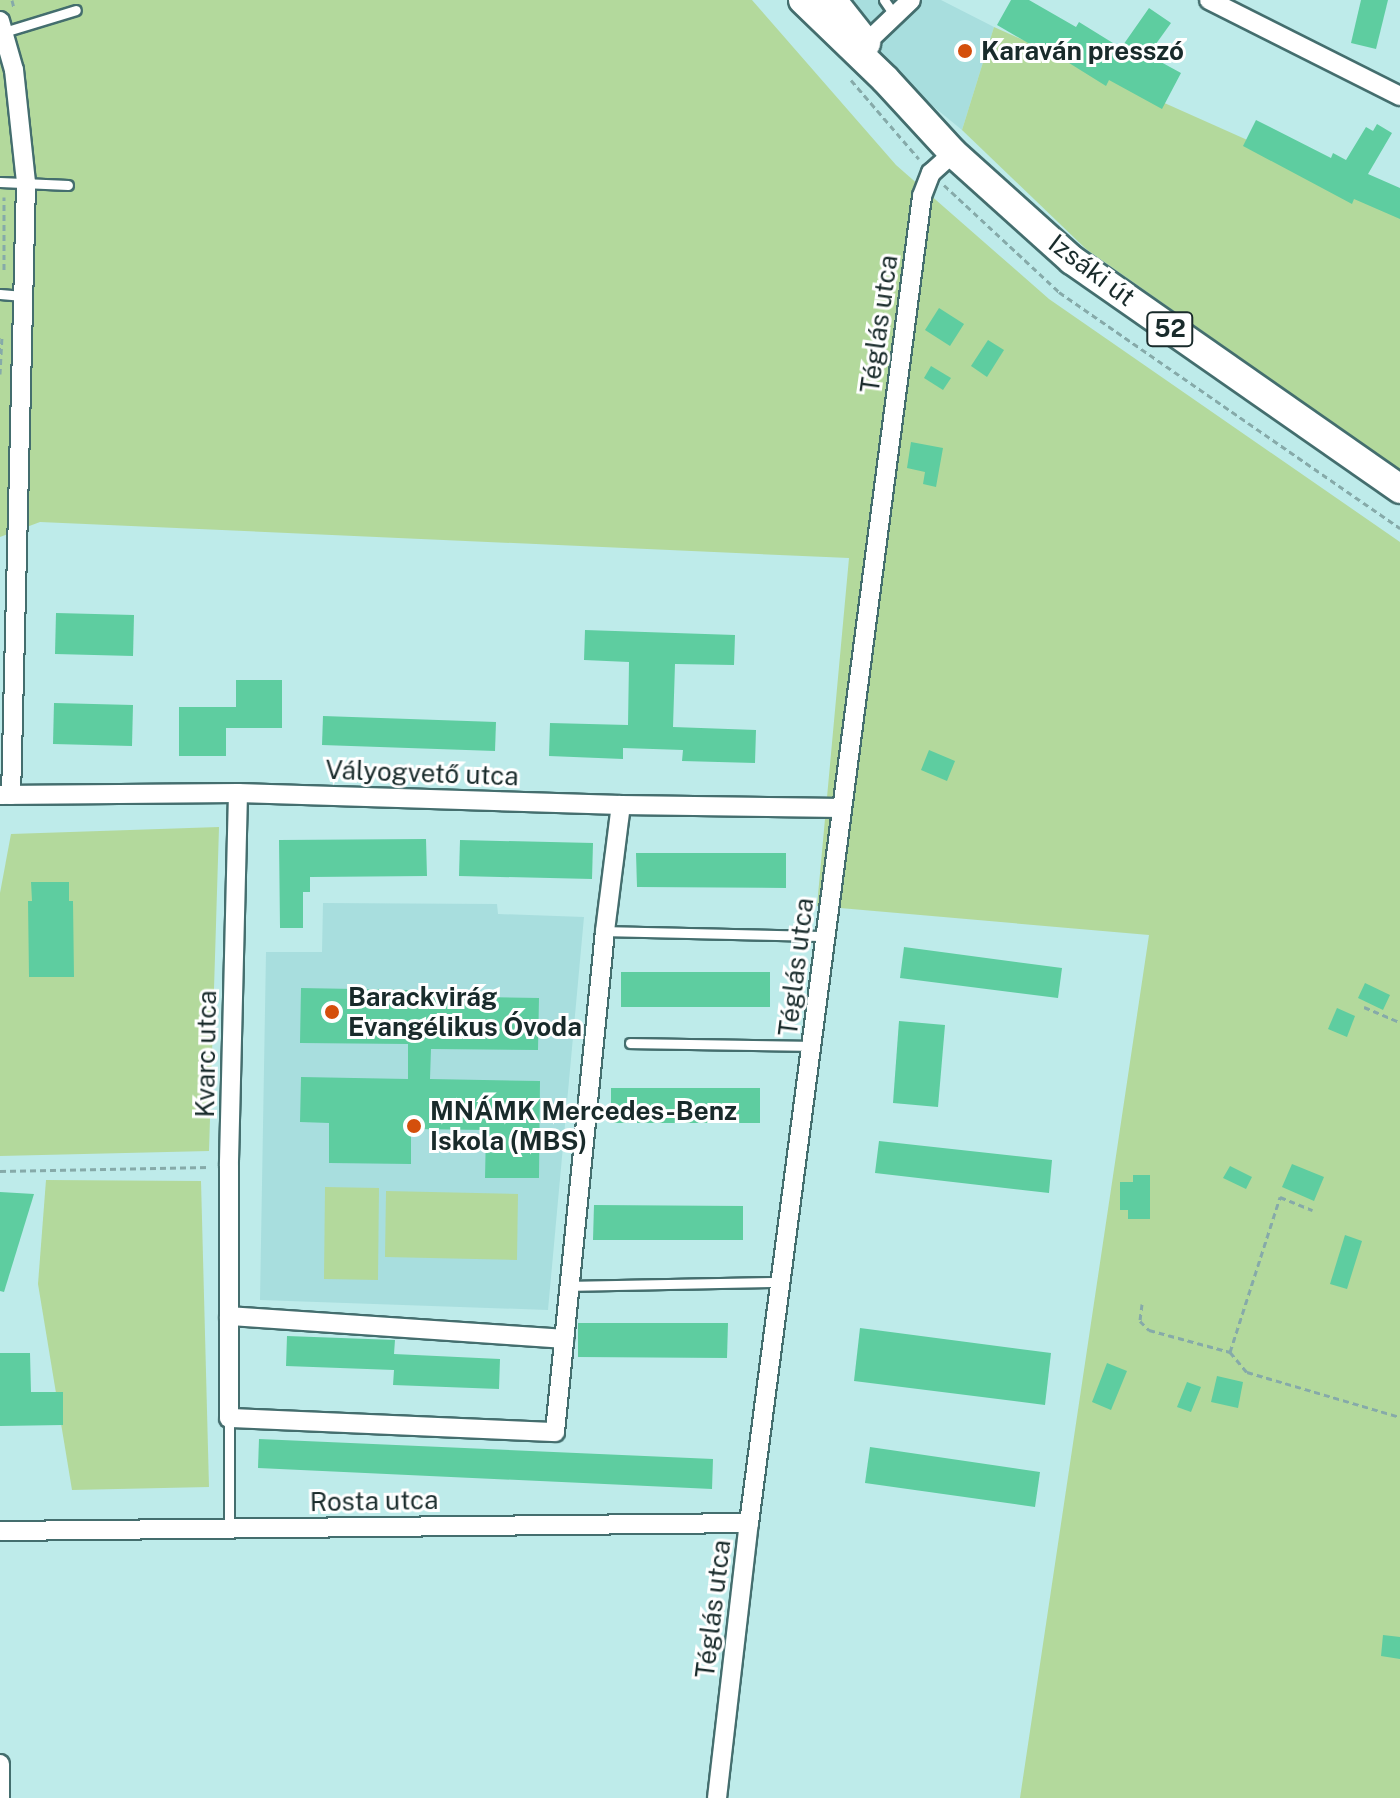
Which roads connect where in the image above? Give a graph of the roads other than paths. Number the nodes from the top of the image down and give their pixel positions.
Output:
1 (803, 0) edge
2 (832, 0) edge
3 (884, 0) edge
4 (911, 0) edge
5 (1209, 0) edge
6 (76, 10) dead end
7 (895, 16) junction
8 (2, 26) edge
9 (866, 43) junction
10 (885, 79) junction
11 (1400, 96) edge
12 (953, 153) junction
13 (2, 182) edge
14 (26, 183) junction
15 (68, 185) dead end
16 (2, 294) edge
17 (23, 296) junction
18 (1400, 489) edge
19 (238, 793) junction
20 (6, 795) edge
21 (621, 805) junction
22 (841, 808) junction
23 (605, 931) junction
24 (827, 936) junction
25 (630, 1043) dead end
26 (812, 1046) junction
27 (780, 1282) junction
28 (569, 1286) junction
29 (229, 1316) junction
30 (564, 1339) junction
31 (229, 1418) junction
32 (749, 1523) junction
33 (229, 1528) junction
34 (0, 1531) edge
35 (0, 1764) edge
36 (0, 1798) edge
37 (717, 1798) edge

1 - 10 main road, Izsáki út / 52
2 - 9 main road, Izsáki út / 52
3 - 7 lane
4 - 7 street
5 - 11 street
6 - 8 lane
7 - 9 street
8 - 14 street
9 - 10 main road, Izsáki út / 52
10 - 12 main road, Izsáki út / 52
12 - 18 main road, Izsáki út / 52
12 - 22 street, Téglás utca
13 - 14 lane
14 - 15 lane
14 - 17 street
16 - 17 lane
17 - 20 street
19 - 20 street, Vályogvető utca
19 - 21 street, Vályogvető utca
19 - 29 street, Kvarc utca
21 - 22 street, Vályogvető utca
21 - 23 street
22 - 24 street, Téglás utca
23 - 24 lane
23 - 28 street
24 - 26 street, Téglás utca
25 - 26 lane
26 - 27 street, Téglás utca
27 - 28 lane
27 - 32 street, Téglás utca
28 - 30 street
29 - 30 street
29 - 31 street, Kvarc utca
30 - 31 street
31 - 33 lane
32 - 33 street, Rosta utca
32 - 37 street, Téglás utca
33 - 34 street, Rosta utca
35 - 36 street

